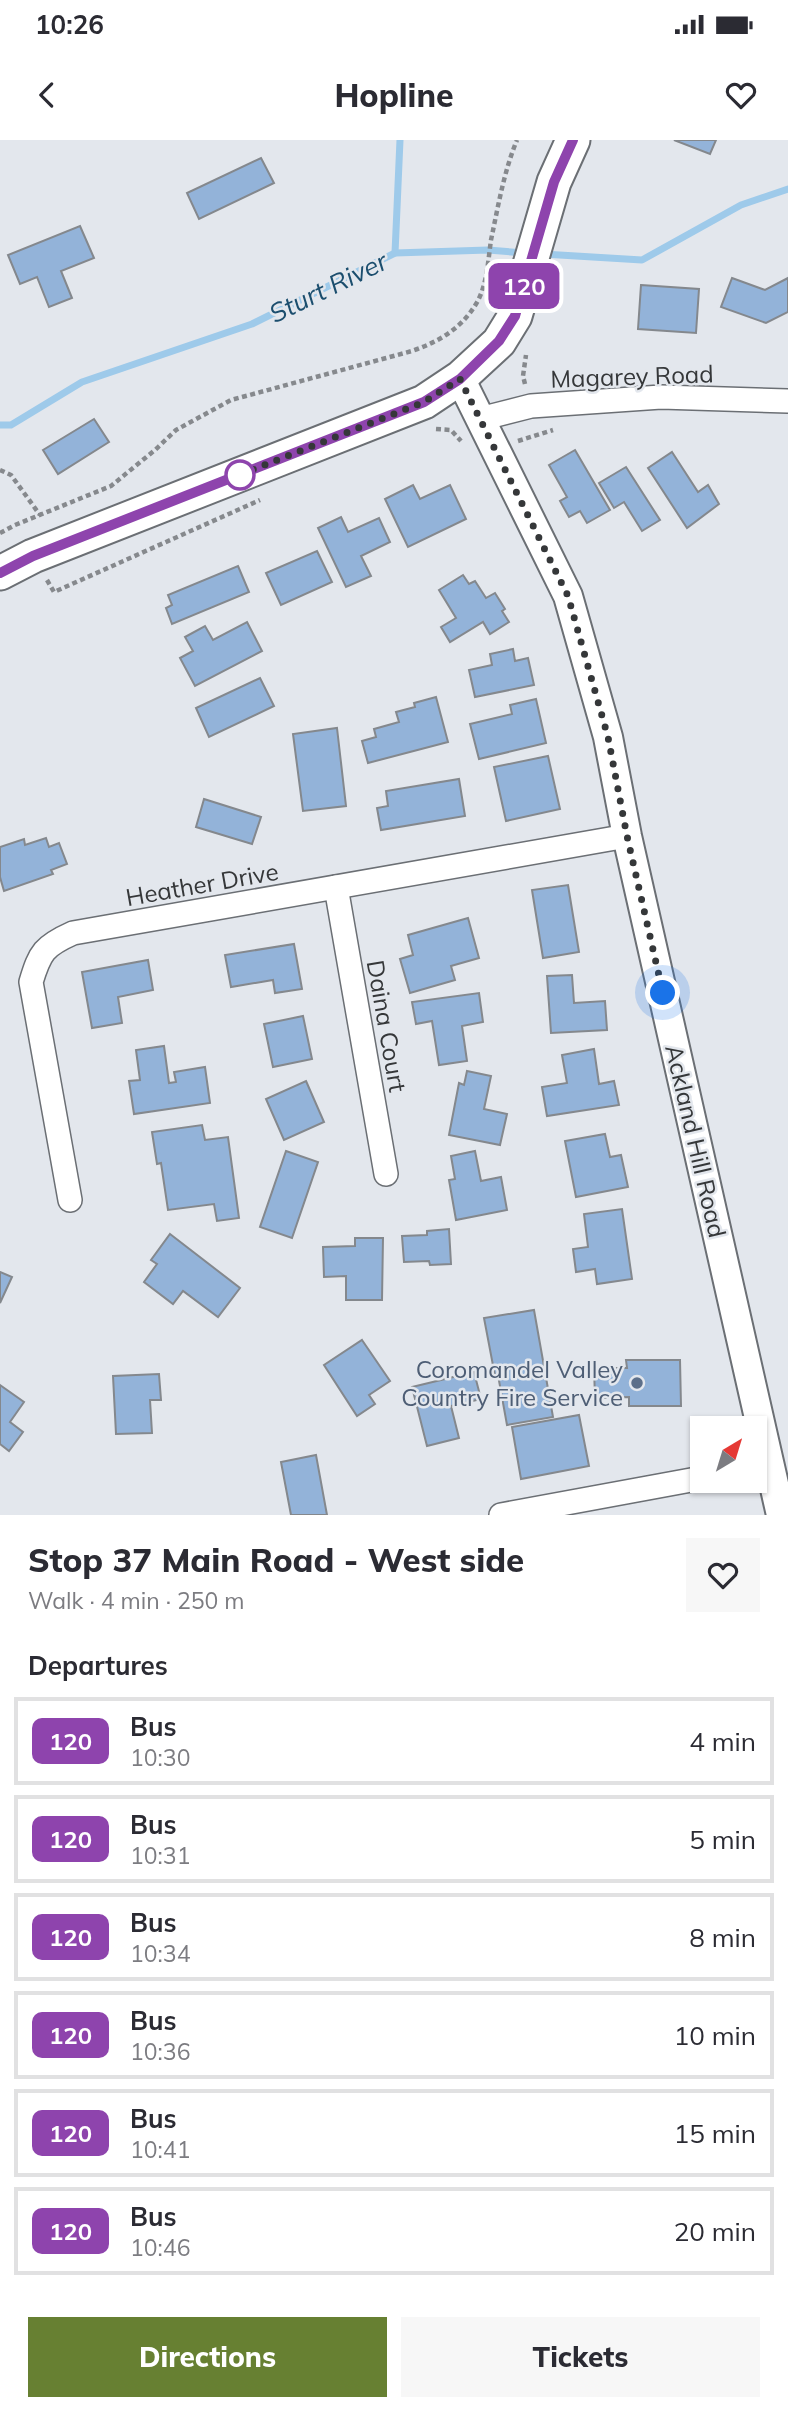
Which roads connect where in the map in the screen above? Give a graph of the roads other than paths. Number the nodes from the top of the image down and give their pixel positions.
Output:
1 (573, 140) edge
2 (460, 379) junction
3 (788, 401) edge
4 (480, 419) junction
5 (0, 573) edge
6 (627, 836) junction
7 (336, 887) junction
8 (386, 1174) dead end
9 (70, 1200) dead end
10 (751, 1416) edge
11 (690, 1480) edge
12 (767, 1480) edge
13 (502, 1515) edge
14 (781, 1515) edge

1 - 2 main road
2 - 4 street, Ackland Hill Road
2 - 5 main road
3 - 4 street, Magarey Road
4 - 6 street, Ackland Hill Road
6 - 7 street, Heather Drive
6 - 10 street, Ackland Hill Road
7 - 8 street, Daina Court
7 - 9 street, Heather Drive
11 - 13 street
12 - 14 street, Ackland Hill Road

